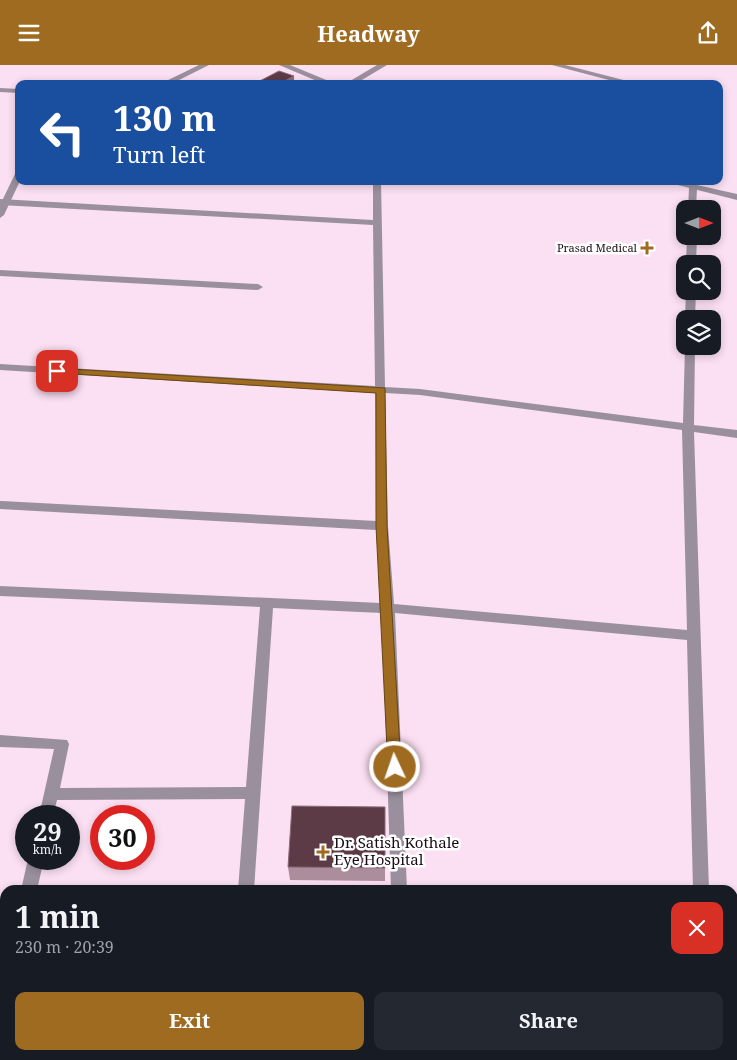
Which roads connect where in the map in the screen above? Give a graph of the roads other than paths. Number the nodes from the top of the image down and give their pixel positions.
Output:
1 (205, 65) edge
2 (283, 65) edge
3 (383, 65) edge
4 (556, 65) edge
5 (173, 80) edge
6 (322, 80) edge
7 (356, 80) edge
8 (618, 80) edge
9 (0, 90) edge
10 (15, 91) edge
11 (15, 181) edge
12 (377, 185) edge
13 (681, 185) edge
14 (693, 188) junction
15 (737, 197) edge
16 (692, 200) edge
17 (3, 202) edge
18 (0, 215) edge
19 (378, 223) junction
20 (0, 273) edge
21 (258, 287) dead end
22 (690, 355) edge
23 (0, 367) edge
24 (381, 390) junction
25 (688, 429) junction
26 (737, 434) edge
27 (2, 505) dead end
28 (382, 526) junction
29 (0, 591) edge
30 (267, 603) junction
31 (388, 608) junction
32 (694, 635) junction
33 (0, 741) edge
34 (253, 793) junction
35 (51, 794) junction
36 (48, 805) edge
37 (34, 870) edge
38 (31, 885) edge
39 (246, 885) edge
40 (399, 885) edge
41 (701, 885) edge

1 - 5 street
2 - 6 street
3 - 7 street
4 - 8 street
9 - 10 street
11 - 17 street
12 - 19 street
13 - 14 street
14 - 15 street
14 - 16 street
17 - 18 street
17 - 19 street
19 - 24 street
20 - 21 street
22 - 25 street
23 - 24 street
24 - 25 street
24 - 28 street
25 - 26 street
25 - 32 street
27 - 28 street
28 - 31 street
29 - 30 street
30 - 31 street
30 - 34 street
31 - 32 street
31 - 40 street
32 - 41 street
33 - 35 street
34 - 35 street
34 - 39 street
35 - 36 street
37 - 38 street

